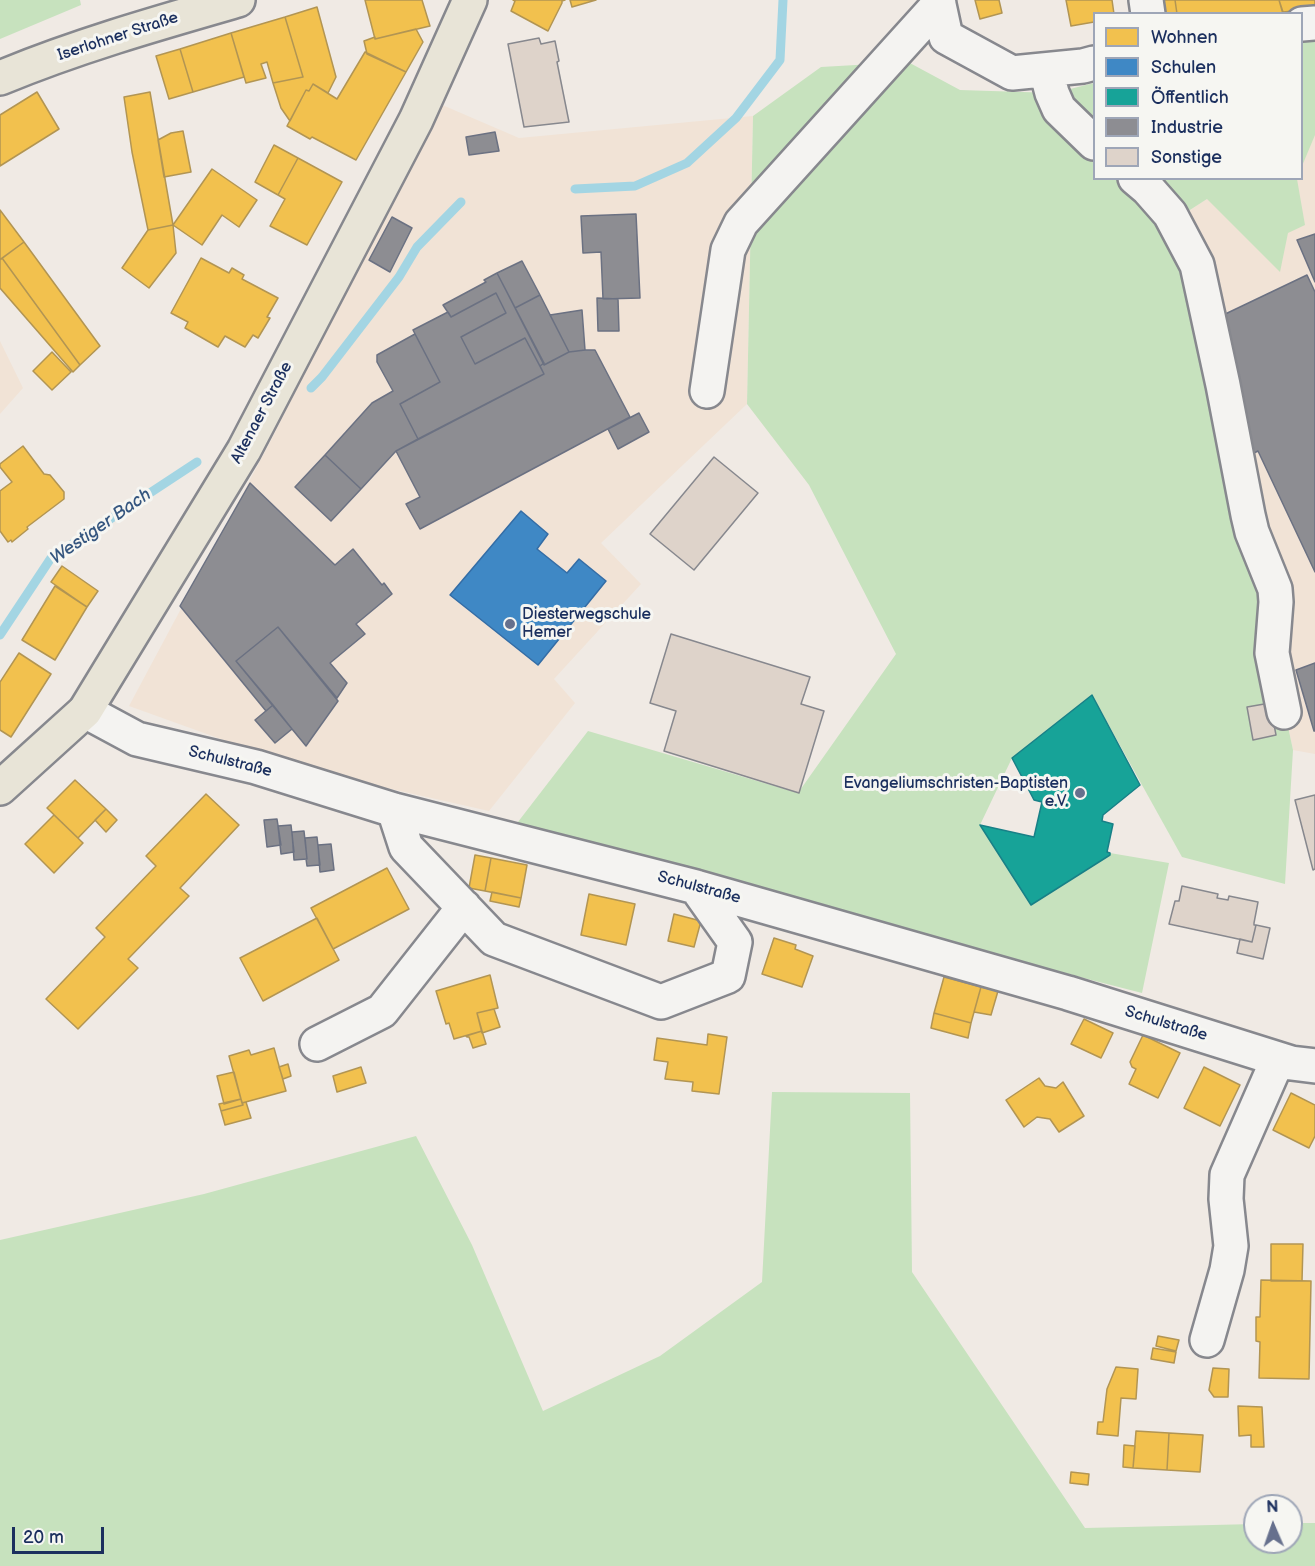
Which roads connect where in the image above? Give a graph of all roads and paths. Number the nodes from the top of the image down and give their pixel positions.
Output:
1 (238, 0) edge
2 (470, 0) edge
3 (939, 2) edge
4 (1093, 64) edge
5 (1046, 70) junction
6 (0, 78) edge
7 (1093, 140) edge
8 (1137, 180) edge
9 (707, 391) dead end
10 (85, 711) junction
11 (1284, 712) dead end
12 (0, 788) edge
13 (394, 810) junction
14 (696, 887) junction
15 (464, 907) junction
16 (317, 1044) dead end
17 (1278, 1059) junction
18 (1315, 1066) edge
19 (1206, 1340) dead end

1 - 6 main road, Iserlohner Straße
2 - 10 main road, Altenaer Straße
3 - 5 street
3 - 9 street
4 - 5 street
5 - 7 street
8 - 11 street
10 - 12 main road, Altenaer Straße
10 - 13 street, Schulstraße
13 - 14 street, Schulstraße
13 - 15 street
14 - 15 street
14 - 17 street, Schulstraße
15 - 16 street
17 - 18 street, Schulstraße
17 - 19 street

